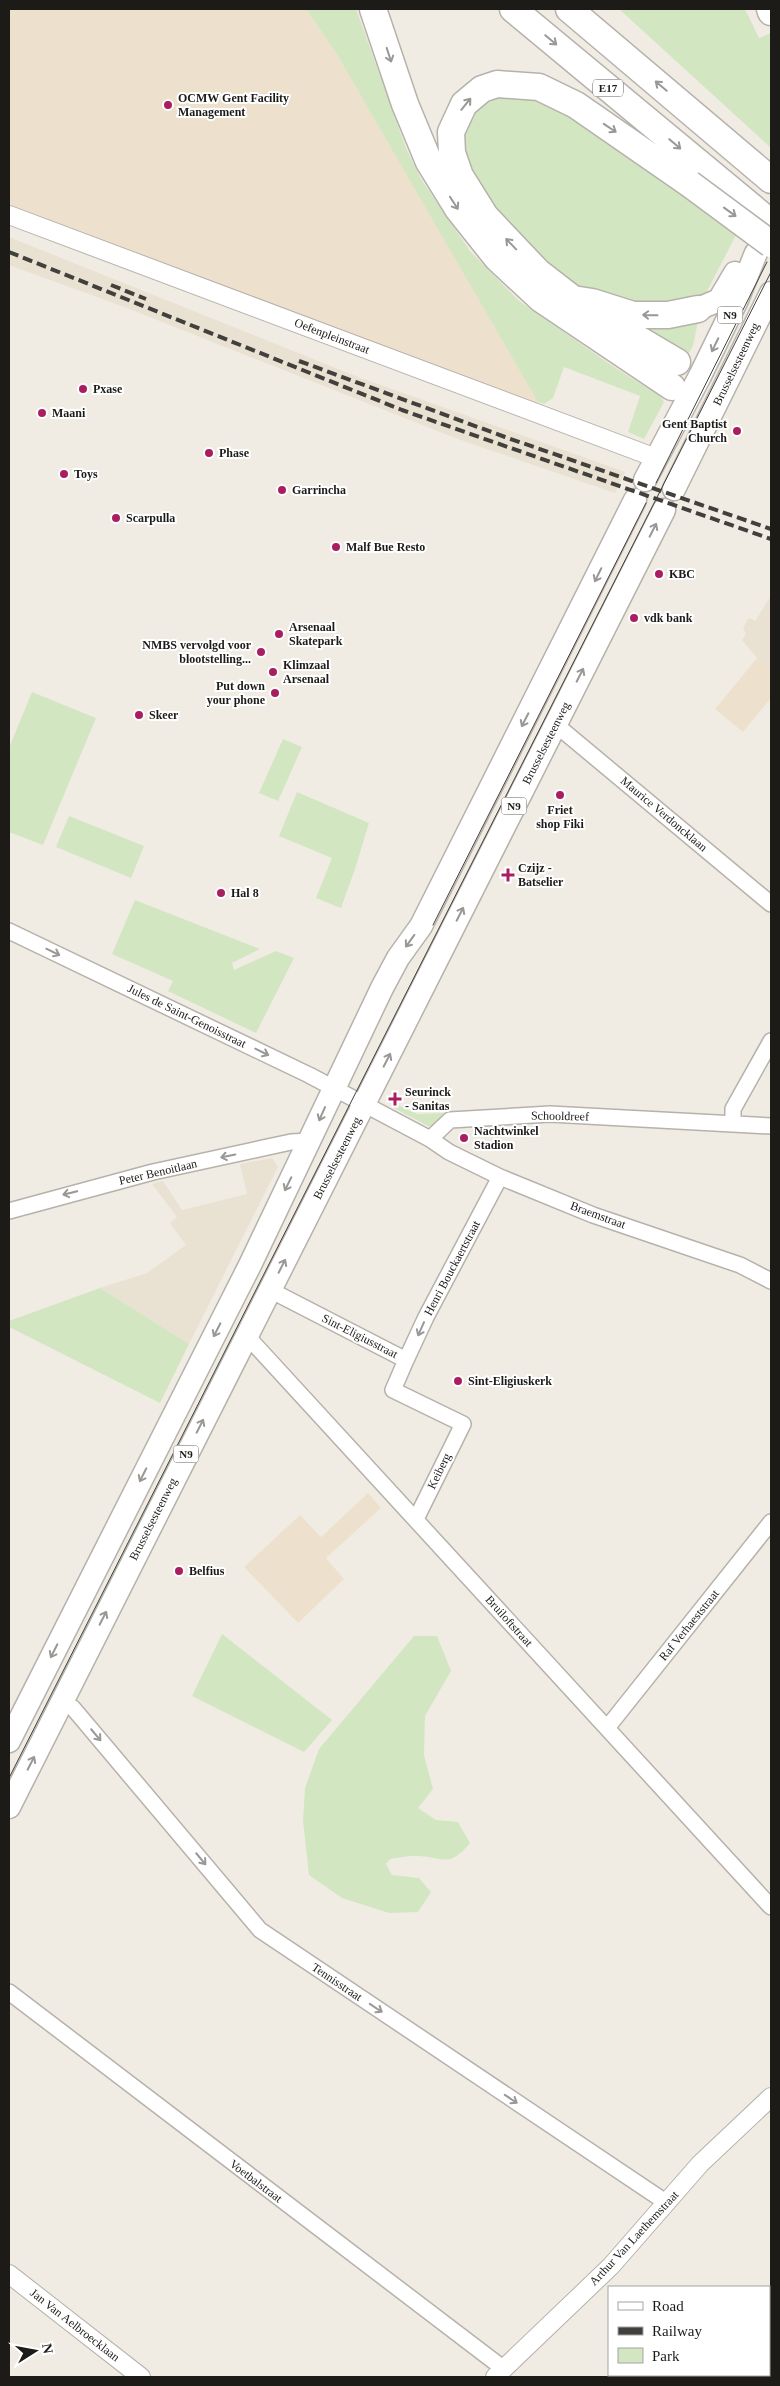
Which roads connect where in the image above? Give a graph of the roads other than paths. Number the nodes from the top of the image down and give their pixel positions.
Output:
1 (373, 9) edge
2 (513, 9) edge
3 (569, 9) edge
4 (596, 9) edge
5 (626, 57) junction
6 (697, 176) junction
7 (771, 180) edge
8 (9, 215) edge
9 (771, 224) edge
10 (764, 248) edge
11 (771, 293) edge
12 (573, 299) junction
13 (698, 309) joint
14 (700, 376) junction
15 (679, 382) junction
16 (723, 390) junction
17 (656, 458) junction
18 (645, 480) dead end
19 (674, 489) dead end
20 (635, 500) dead end
21 (664, 510) dead end
22 (555, 724) junction
23 (771, 904) edge
24 (9, 931) edge
25 (771, 1041) edge
26 (333, 1087) junction
27 (365, 1103) junction
28 (733, 1123) junction
29 (771, 1126) edge
30 (430, 1139) junction
31 (310, 1140) junction
32 (500, 1177) junction
33 (9, 1211) edge
34 (771, 1281) edge
35 (270, 1290) junction
36 (246, 1335) junction
37 (406, 1360) junction
38 (463, 1424) joint
39 (416, 1519) junction
40 (771, 1522) edge
41 (62, 1702) junction
42 (606, 1728) junction
43 (9, 1741) edge
44 (9, 1807) edge
45 (771, 1907) edge
46 (9, 1992) edge
47 (771, 2097) edge
48 (667, 2203) junction
49 (9, 2274) edge
50 (499, 2373) edge
51 (141, 2377) edge

1 -> 15 highway
2 -> 6 highway, E17
3 - 5 highway
4 - 5 highway
7 -> 5 highway
6 - 9 highway, E17
6 -> 10 highway, bridge
12 -> 6 highway
8 - 17 street, Oefenpleinstraat
10 - 13 main road
10 -> 14 main road, N9
11 - 16 main road, Brusselsesteenweg / N9
13 -> 12 highway
12 - 15 highway
14 - 15 main road
14 - 16 main road
15 - 16 main road
15 - 17 main road
16 - 19 main road, Brusselsesteenweg / N9
17 - 18 main road
20 -> 26 main road, N9
22 -> 21 main road, Brusselsesteenweg / N9
22 - 23 street, Maurice Verdoncklaan
27 -> 22 main road, Brusselsesteenweg / N9
24 -> 26 street, Jules de Saint-Genoisstraat
25 - 28 street
26 - 27 street, Jules de Saint-Genoisstraat
26 -> 31 main road, N9
27 - 30 street
35 -> 27 main road, Brusselsesteenweg / N9
28 - 29 street, Schooldreef
28 - 30 street, Schooldreef
30 - 32 street, Braemstraat
31 -> 33 street, Peter Benoitlaan
31 -> 43 main road, N9
32 - 34 street, Braemstraat
32 -> 37 street, Henri Bouckaertstraat
35 - 36 main road, Brusselsesteenweg / N9
35 - 37 street, Sint-Eligiusstraat
36 - 39 street, Bruiloftstraat
41 -> 36 main road, Brusselsesteenweg / N9
37 - 38 street, Sint-Eligiusstraat
38 - 39 street, Keiberg
39 - 42 street, Bruiloftstraat
40 - 42 street, Raf Verhaeststraat
44 -> 41 main road, Brusselsesteenweg / N9
41 -> 48 street, Tennisstraat
42 - 45 street, Bruiloftstraat
46 - 50 street, Voetbalstraat
47 - 48 street, Arthur Van Laethemstraat
48 - 50 street, Arthur Van Laethemstraat
49 - 51 street, Jan Van Aelbroecklaan

